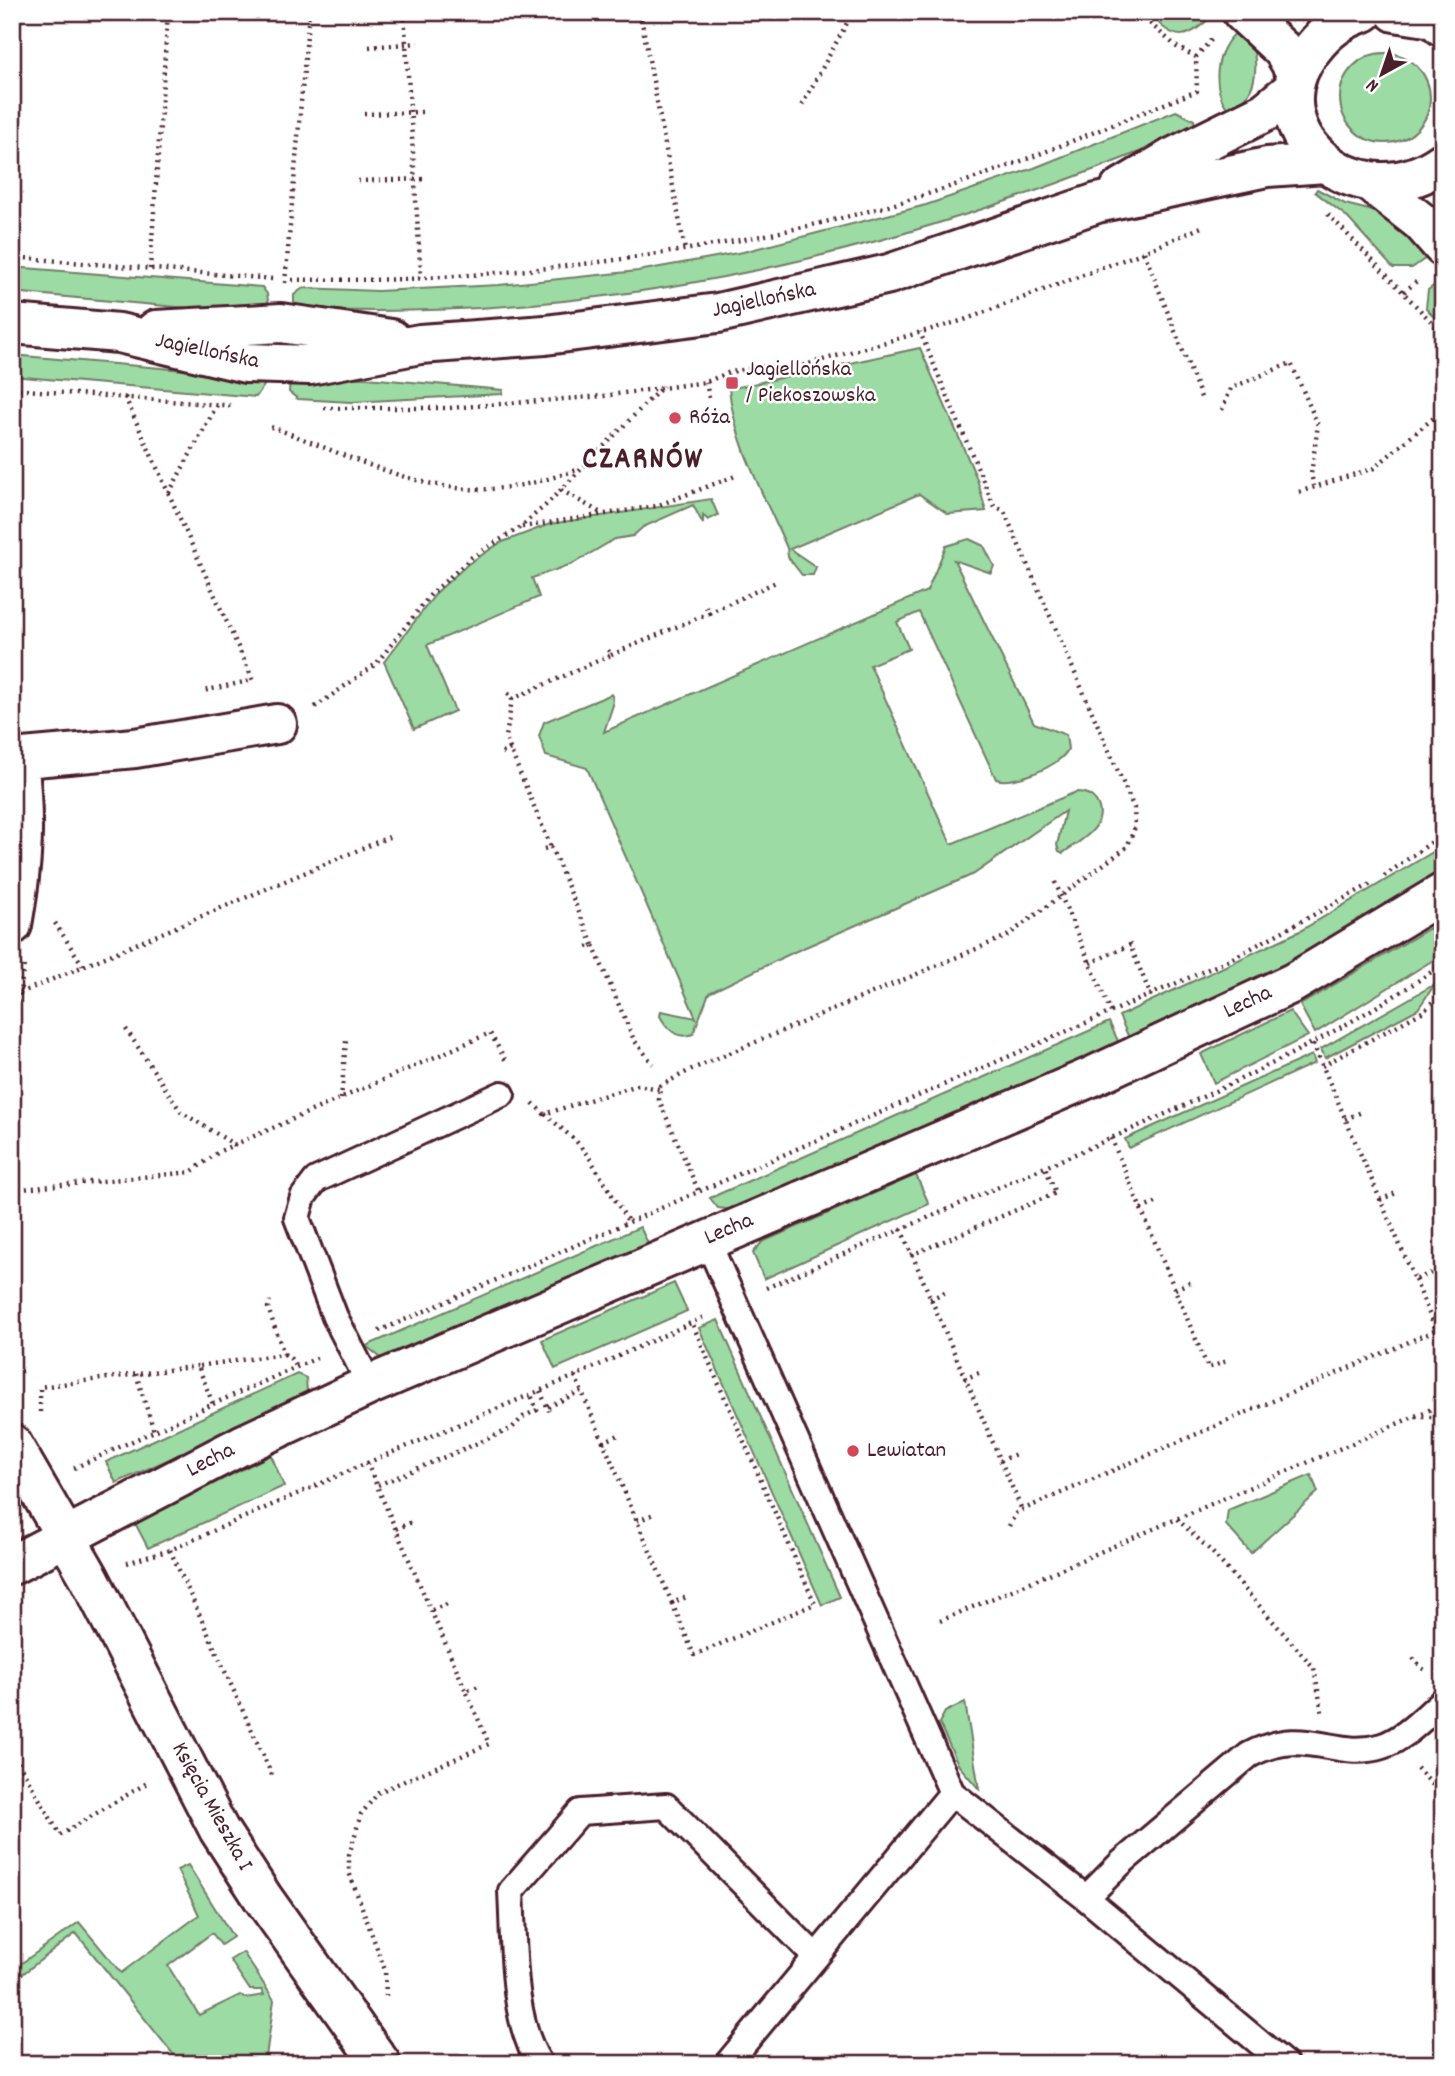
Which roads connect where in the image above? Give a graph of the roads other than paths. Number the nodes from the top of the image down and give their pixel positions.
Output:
1 (1242, 12) edge
2 (1395, 12) edge
3 (1345, 15) edge
4 (1439, 21) edge
5 (1294, 81) junction
6 (1443, 162) edge
7 (1326, 163) junction
8 (1370, 182) junction
9 (1097, 203) junction
10 (1443, 247) edge
11 (12, 324) edge
12 (277, 724) road end
13 (15, 759) edge
14 (1443, 893) edge
15 (12, 926) edge
16 (502, 1094) dead end
17 (707, 1240) junction
18 (370, 1385) junction
19 (24, 1433) edge
20 (66, 1535) junction
21 (12, 1565) edge
22 (1443, 1700) edge
23 (952, 1793) junction
24 (1086, 1898) junction
25 (816, 1956) junction
26 (381, 2064) edge
27 (540, 2064) edge
28 (727, 2064) edge
29 (1285, 2064) edge

1 - 5 street
2 - 4 street
3 - 5 street, Jagiellońska
5 - 7 street
5 - 9 street, Jagiellońska
6 - 8 street
7 - 8 street
7 - 9 street, Jagiellońska
8 - 10 street
9 - 11 street, Jagiellońska
12 - 13 street
13 - 15 street
14 - 17 street, Lecha
16 - 18 lane
17 - 18 street, Lecha
17 - 23 lane
18 - 20 street, Lecha
19 - 20 street, Księcia Mieszka I
20 - 21 street, Lecha
20 - 26 street, Księcia Mieszka I
22 - 24 lane
23 - 24 lane
23 - 25 lane
24 - 29 lane
25 - 27 lane
25 - 28 lane

